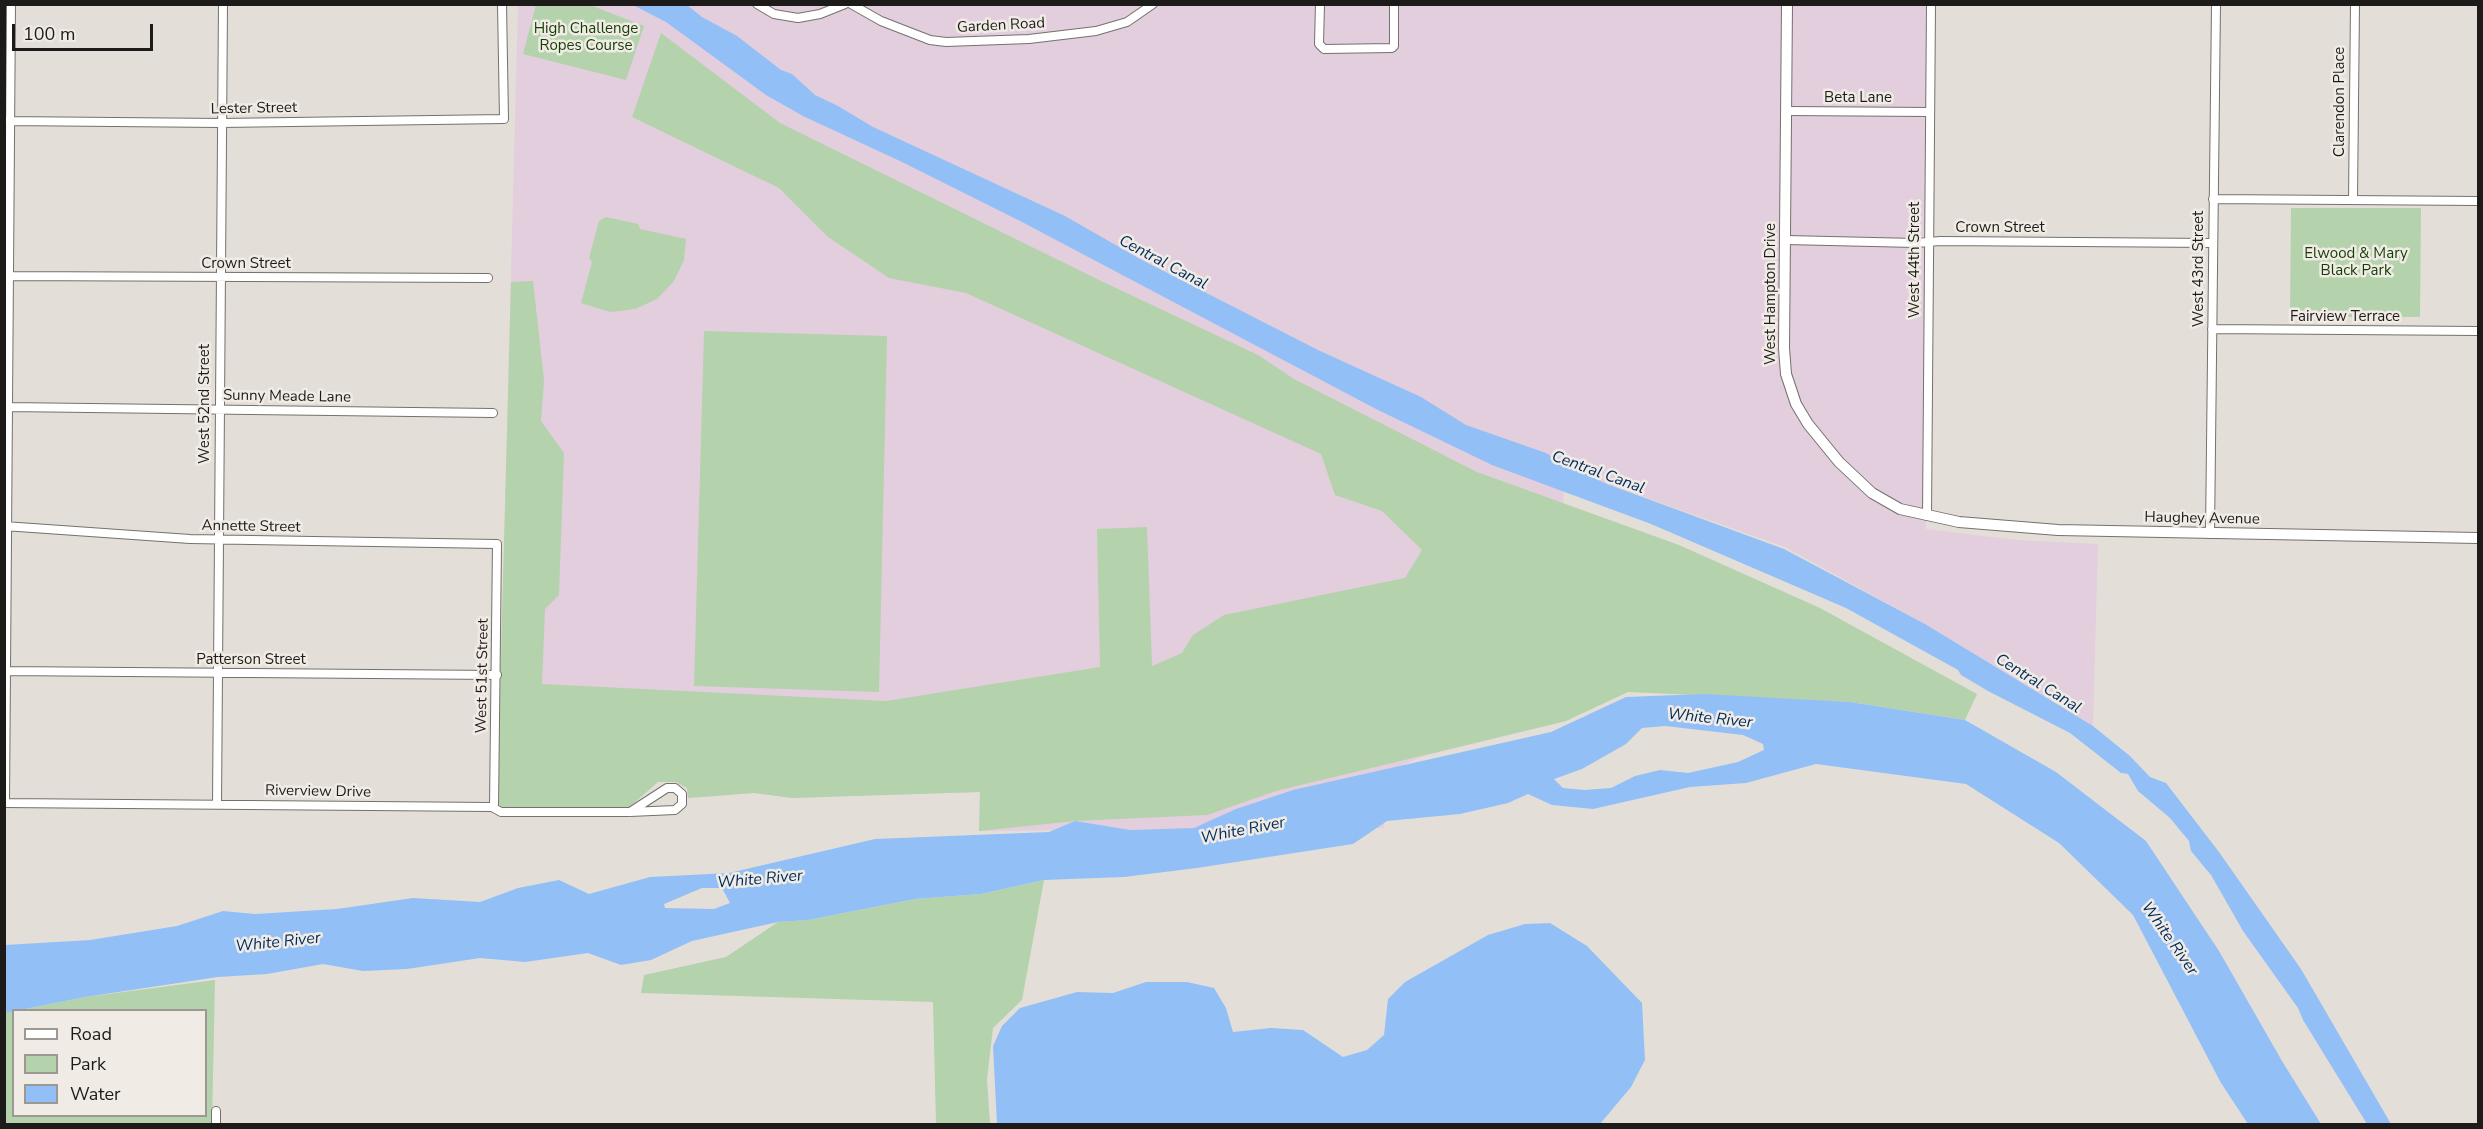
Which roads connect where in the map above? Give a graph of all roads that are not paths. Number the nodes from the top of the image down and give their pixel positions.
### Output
1 (11, 4) edge
2 (223, 4) edge
3 (502, 4) edge
4 (757, 4) edge
5 (845, 4) edge
6 (851, 4) edge
7 (1153, 4) edge
8 (1320, 4) edge
9 (1394, 4) edge
10 (1787, 4) edge
11 (1931, 4) edge
12 (2217, 4) edge
13 (2355, 4) edge
14 (1786, 111) junction
15 (1930, 112) junction
16 (7, 121) edge
17 (221, 123) junction
18 (2213, 199) junction
19 (2353, 200) junction
20 (2478, 201) edge
21 (1786, 240) junction
22 (1928, 242) junction
23 (2213, 243) junction
24 (7, 276) edge
25 (220, 278) junction
26 (488, 278) dead end
27 (2212, 329) junction
28 (2478, 331) edge
29 (8, 407) junction
30 (219, 410) junction
31 (493, 412) dead end
32 (1927, 516) junction
33 (6, 526) edge
34 (2210, 534) junction
35 (2478, 538) edge
36 (218, 540) junction
37 (498, 544) joint
38 (5, 671) edge
39 (218, 673) junction
40 (497, 675) junction
41 (5, 803) edge
42 (217, 804) junction
43 (494, 807) junction
44 (630, 812) junction
45 (216, 1111) dead end
46 (216, 1125) edge

1 - 16 street
2 - 17 street, West 52nd Street
3 - 17 street, Lester Street
4 - 5 street
6 - 7 street, Garden Road
8 - 9 street
10 - 14 street, West Hampton Drive
11 - 15 street, West 44th Street
12 - 18 street, West 43rd Street
13 - 19 street, Clarendon Place
14 - 15 street, Beta Lane
14 - 21 street, West Hampton Drive
15 - 22 street, West 44th Street
16 - 17 street, Lester Street
16 - 24 street
17 - 25 street, West 52nd Street
18 - 19 street
18 - 23 street, West 43rd Street
19 - 20 street
21 - 22 street, Crown Street
21 - 32 street, West Hampton Drive
22 - 23 street, Crown Street
22 - 32 street, West 44th Street
23 - 27 street, West 43rd Street
24 - 25 street, Crown Street
24 - 29 street
25 - 26 street, Crown Street
25 - 30 street, West 52nd Street
27 - 28 street, Fairview Terrace
27 - 34 street, West 43rd Street
29 - 30 street, Sunny Meade Lane
29 - 33 street
30 - 31 street, Sunny Meade Lane
30 - 36 street, West 52nd Street
32 - 34 street, Haughey Avenue
33 - 36 street, Annette Street
33 - 38 street
34 - 35 street, Haughey Avenue
36 - 37 street, Annette Street
36 - 39 street, West 52nd Street
37 - 40 street, West 51st Street
38 - 39 street, Patterson Street
38 - 41 street
39 - 40 street, Patterson Street
39 - 42 street, West 52nd Street
40 - 43 street, West 51st Street
41 - 42 street, Riverview Drive
42 - 43 street, Riverview Drive
43 - 44 street, Riverview Drive
44 - 44 street, Riverview Drive
45 - 46 street

